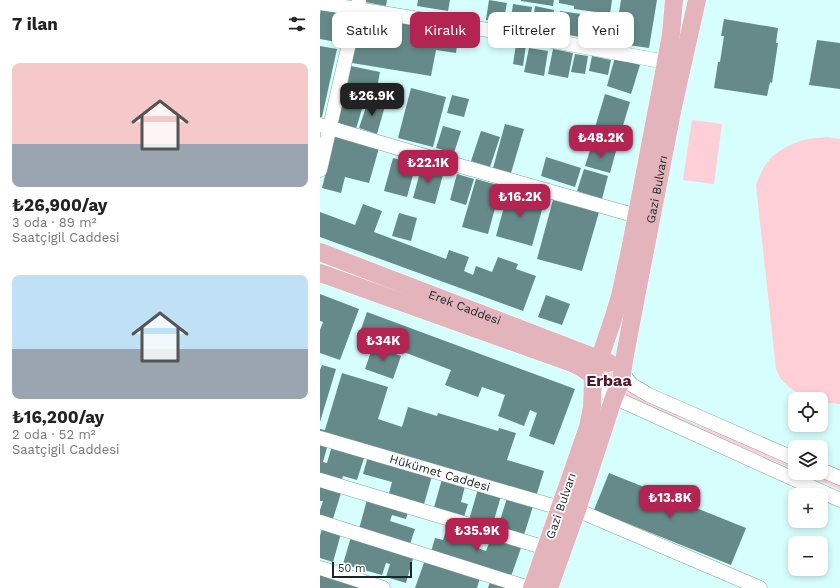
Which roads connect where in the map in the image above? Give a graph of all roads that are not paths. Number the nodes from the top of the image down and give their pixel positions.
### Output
1 (674, 0) edge
2 (697, 0) edge
3 (320, 3) edge
4 (358, 5) edge
5 (666, 62) junction
6 (325, 126) edge
7 (320, 170) edge
8 (637, 216) junction
9 (320, 252) edge
10 (320, 273) edge
11 (610, 377) junction
12 (320, 438) edge
13 (788, 456) edge
14 (828, 473) edge
15 (840, 478) edge
16 (320, 480) edge
17 (840, 500) edge
18 (569, 509) junction
19 (320, 522) edge
20 (546, 548) junction
21 (320, 568) edge
22 (383, 588) edge
23 (528, 588) edge
24 (532, 588) edge
25 (549, 588) edge
26 (760, 588) edge

1 - 5 main road, Gazi Bulvarı
2 - 11 main road, Gazi Bulvarı
3 - 4 street
4 - 5 street
4 - 6 street
5 - 8 main road, Gazi Bulvarı
6 - 7 street
6 - 8 street
8 - 11 main road, Gazi Bulvarı
9 - 11 main road, Erek Caddesi
10 - 11 main road, Erek Caddesi
11 - 13 street, Erek Caddesi
11 - 17 street, Erek Caddesi
11 - 18 main road, Gazi Bulvarı
11 - 18 main road, Gazi Bulvarı
12 - 18 street, Hükümet Caddesi
14 - 15 street
16 - 20 street
18 - 20 main road, Gazi Bulvarı
18 - 25 main road, Gazi Bulvarı
18 - 26 street, Hükümet Caddesi
19 - 23 street
20 - 24 main road, Gazi Bulvarı
21 - 22 street

